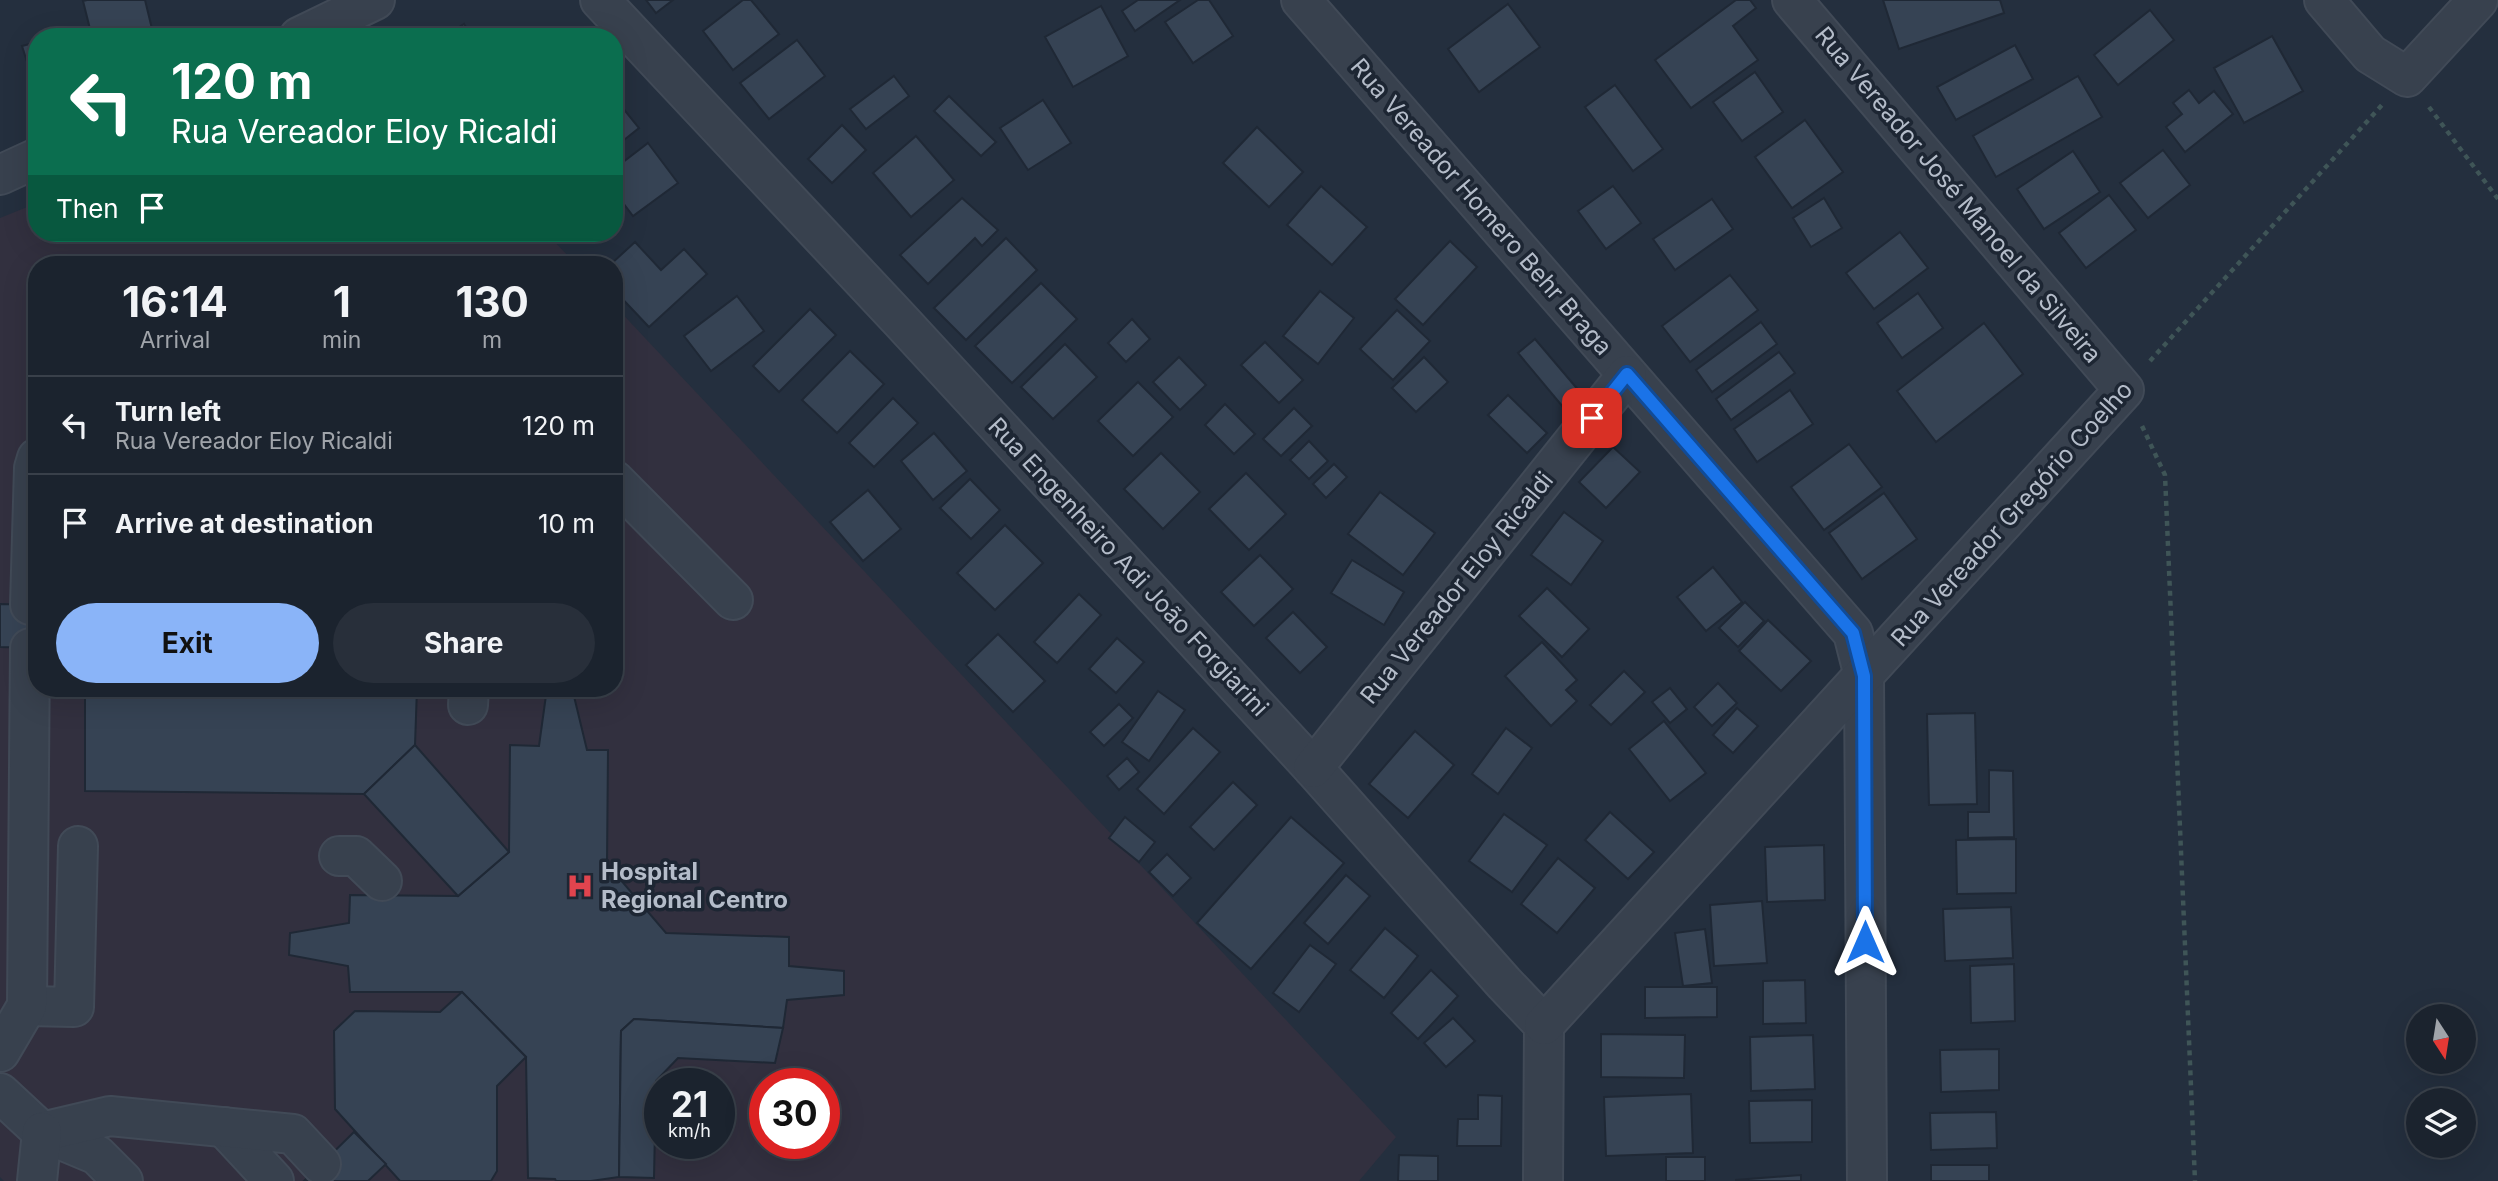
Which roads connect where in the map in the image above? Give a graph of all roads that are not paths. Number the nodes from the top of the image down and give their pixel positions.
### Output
1 (375, 0) edge
2 (600, 0) edge
3 (1301, 0) edge
4 (1792, 0) edge
5 (2324, 0) edge
6 (2478, 0) edge
7 (317, 28) edge
8 (28, 162) edge
9 (0, 175) edge
10 (1627, 374) junction
11 (2124, 390) joint
12 (623, 489) edge
13 (733, 600) dead end
14 (1864, 676) junction
15 (30, 697) edge
16 (1313, 768) junction
17 (78, 846) dead end
18 (338, 856) dead end
19 (382, 881) dead end
20 (27, 1006) junction
21 (1544, 1025) junction
22 (0, 1052) edge
23 (0, 1094) edge
24 (224, 1126) junction
25 (43, 1132) junction
26 (321, 1164) dead end
27 (37, 1181) edge
28 (122, 1181) edge
29 (274, 1181) edge
30 (1543, 1181) edge
31 (1867, 1181) edge

1 - 7 street
2 - 16 street, Rua Engenheiro Adi João Forgiarini
3 - 10 street, Rua Vereador Homero Behr Braga
4 - 11 street, Rua Vereador José Manoel da Silveira
5 - 6 street
8 - 9 street
10 - 14 street, Rua Vereador Homero Behr Braga
10 - 16 street, Rua Vereador Eloy Ricaldi
11 - 14 street, Rua Vereador Gregório Coelho
12 - 13 street
14 - 21 street, Rua Vereador Gregório Coelho
14 - 31 street, Rua Vereador Homero Behr Braga
15 - 20 street
16 - 21 street, Rua Engenheiro Adi João Forgiarini
17 - 20 street
18 - 19 street
20 - 22 street
21 - 30 street
23 - 25 street
24 - 25 street
24 - 26 street
24 - 29 street
25 - 27 street
25 - 28 street

